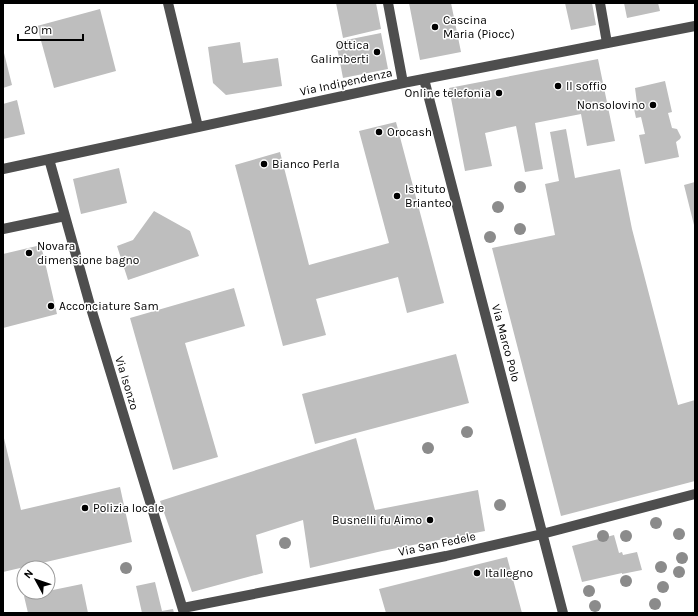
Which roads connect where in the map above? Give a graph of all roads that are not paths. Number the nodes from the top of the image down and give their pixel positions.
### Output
1 (168, 3) edge
2 (388, 3) edge
3 (600, 3) edge
4 (695, 26) edge
5 (607, 43) junction
6 (424, 79) junction
7 (403, 83) junction
8 (198, 127) junction
9 (49, 159) junction
10 (3, 169) edge
11 (65, 216) junction
12 (3, 229) edge
13 (695, 494) edge
14 (542, 534) junction
15 (183, 610) edge
16 (563, 613) edge

1 - 8 street
2 - 7 street
3 - 5 street
4 - 5 street, Via Indipendenza
5 - 6 street, Via Indipendenza
6 - 7 street, Via Indipendenza
6 - 14 street, Via Marco Polo
7 - 8 street, Via Indipendenza
8 - 9 street, Via Indipendenza
9 - 10 street, Via Indipendenza
9 - 11 street, Via Isonzo
11 - 12 street
11 - 15 street, Via Isonzo
13 - 14 street, Via San Fedele
14 - 15 street, Via San Fedele
14 - 16 street, Via Marco Polo

